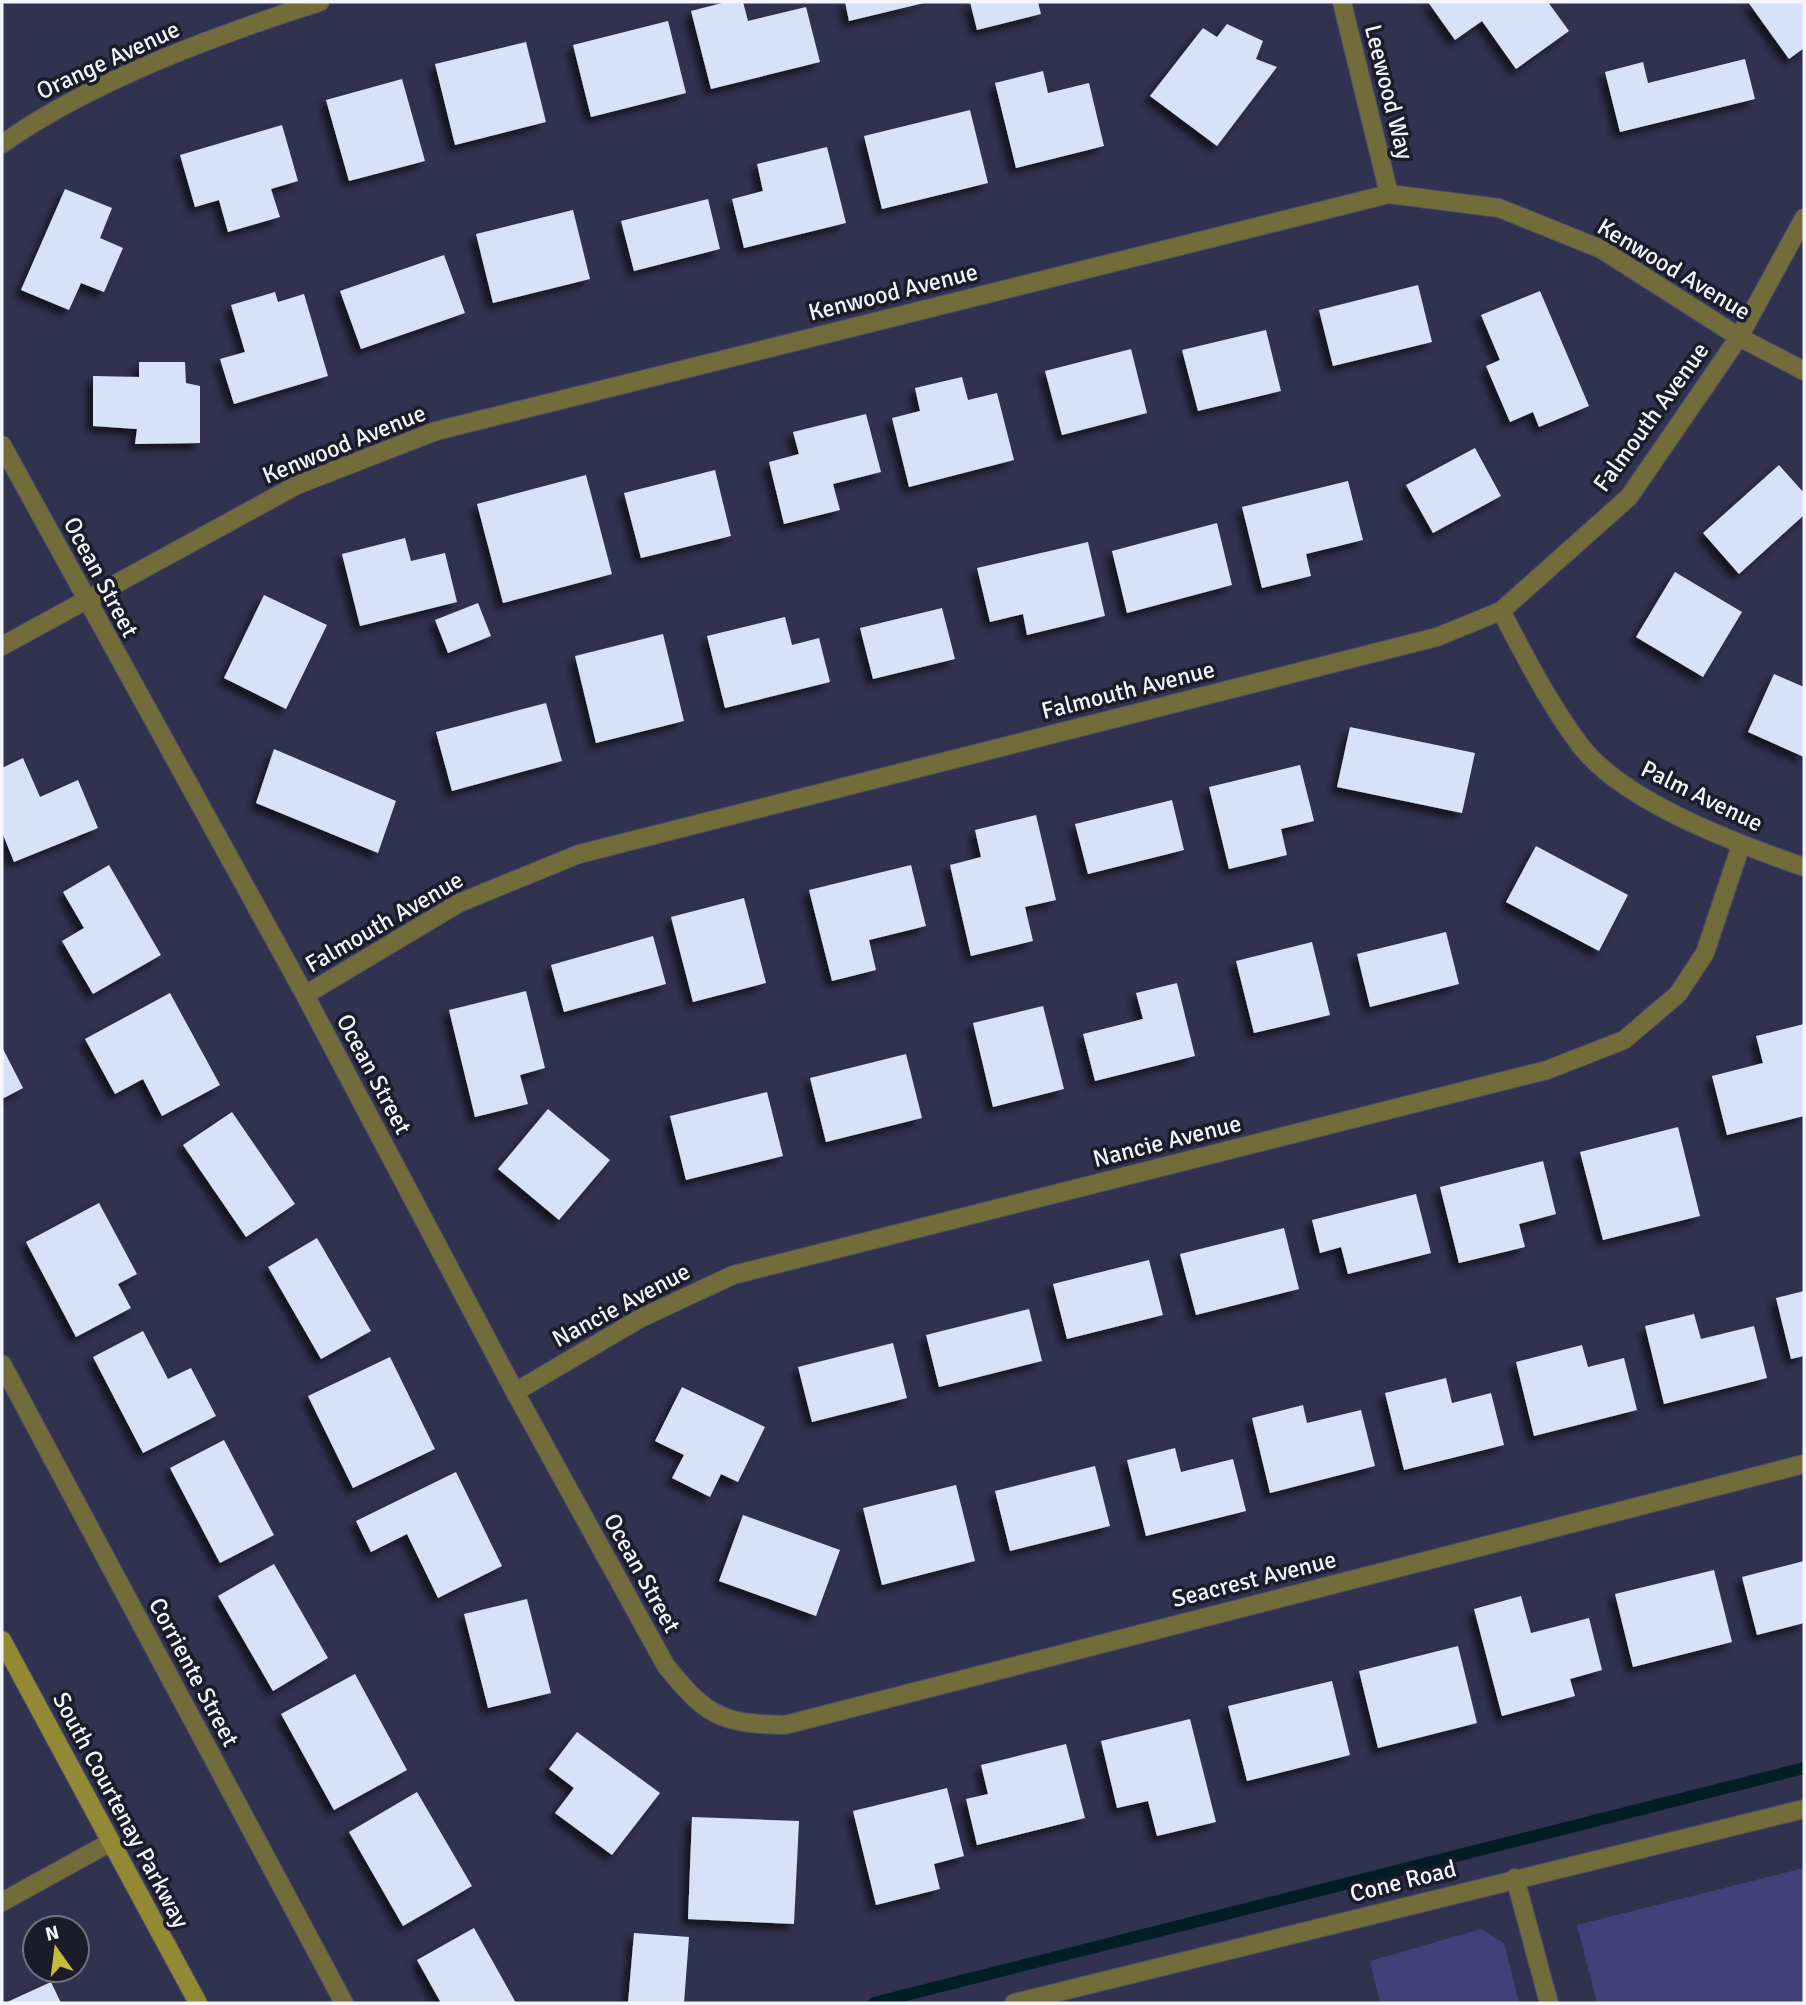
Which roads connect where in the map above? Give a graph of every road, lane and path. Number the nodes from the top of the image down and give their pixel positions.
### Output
1 (320, 2) edge
2 (1342, 2) edge
3 (2, 144) edge
4 (1390, 194) junction
5 (1804, 218) edge
6 (1739, 337) junction
7 (1804, 371) edge
8 (2, 445) edge
9 (85, 601) junction
10 (1501, 611) junction
11 (2, 646) edge
12 (1741, 845) junction
13 (1804, 867) edge
14 (304, 995) junction
15 (2, 1364) edge
16 (515, 1392) junction
17 (1804, 1464) edge
18 (2, 1640) edge
19 (715, 1716) joint
20 (1804, 1809) edge
21 (109, 1843) junction
22 (1515, 1878) junction
23 (2, 1902) edge
24 (198, 2003) edge
25 (344, 2003) edge
26 (1014, 2003) edge
27 (1549, 2003) edge

1 - 3 street, Orange Avenue
2 - 4 street, Leewood Way
4 - 6 street, Kenwood Avenue
4 - 9 street, Kenwood Avenue
5 - 6 street, Falmouth Avenue
6 - 7 street, Kenwood Avenue
6 - 10 street, Falmouth Avenue
8 - 9 street, Ocean Street
9 - 11 street, Kenwood Avenue
9 - 14 street, Ocean Street
10 - 12 street, Palm Avenue
10 - 14 street, Falmouth Avenue
12 - 13 street, Palm Avenue
12 - 16 street, Nancie Avenue
14 - 16 street, Ocean Street
15 - 25 street, Corriente Street
16 - 19 street, Ocean Street
17 - 19 street, Seacrest Avenue
18 - 21 main road, South Courtenay Parkway
20 - 22 street, Cone Road
21 - 23 street
21 - 24 main road, South Courtenay Parkway
22 - 26 street, Cone Road
22 - 27 street

